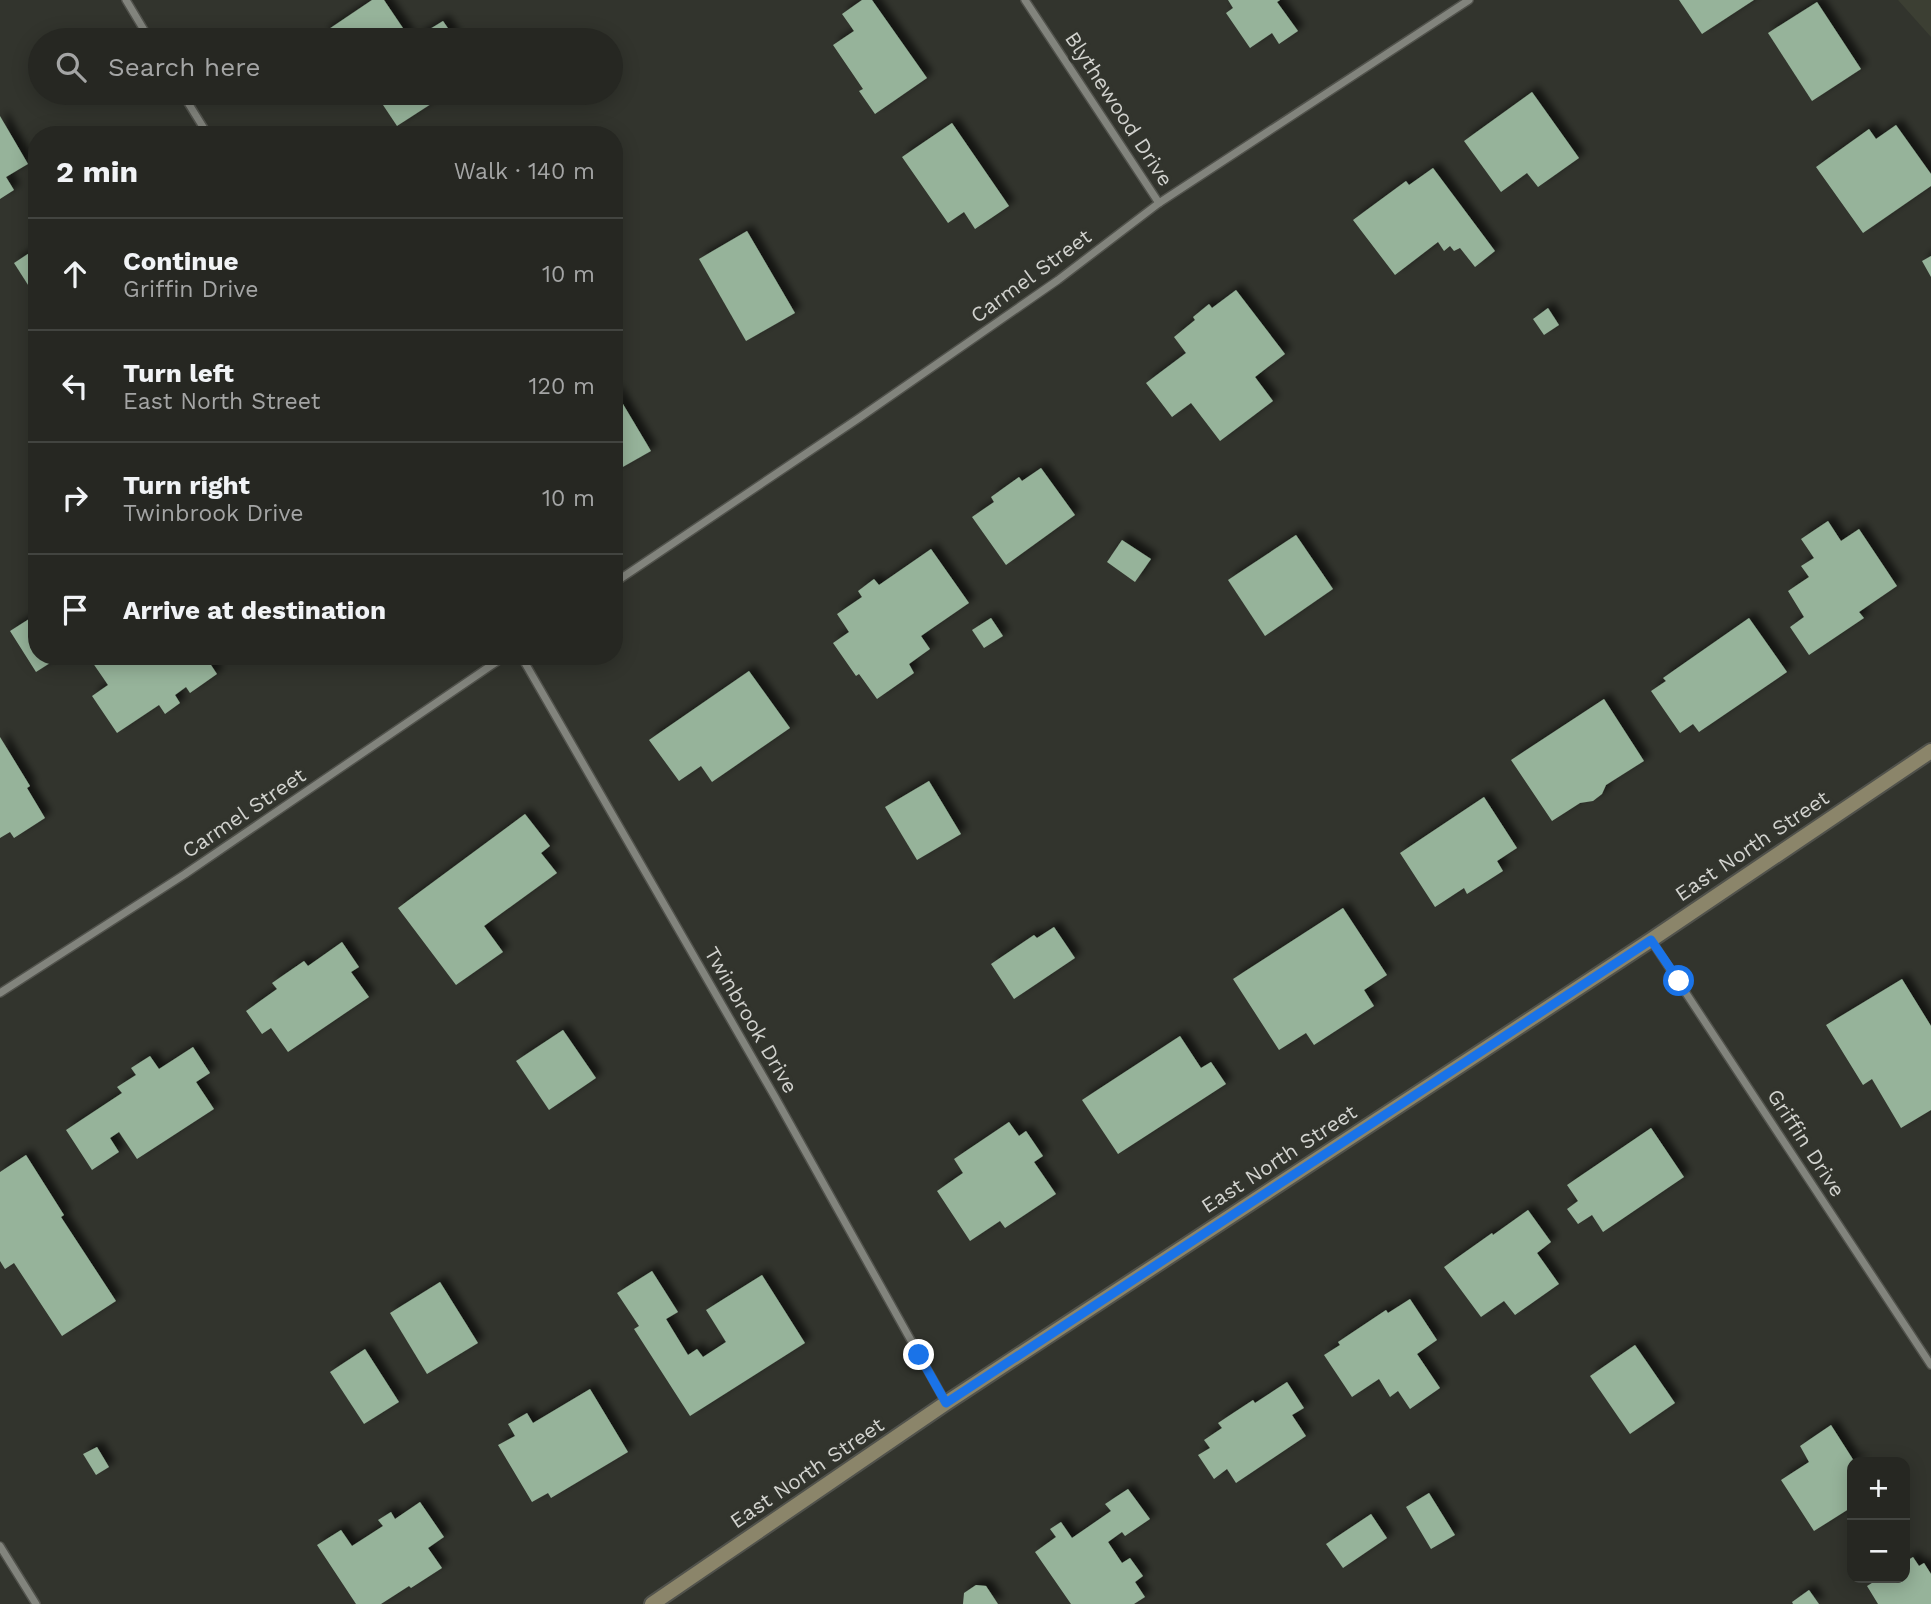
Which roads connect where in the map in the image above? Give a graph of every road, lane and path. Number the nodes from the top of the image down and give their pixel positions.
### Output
1 (126, 0) edge
2 (1025, 0) edge
3 (1469, 0) edge
4 (143, 28) edge
5 (190, 105) edge
6 (203, 126) edge
7 (1159, 203) junction
8 (623, 577) edge
9 (492, 665) edge
10 (526, 665) edge
11 (1931, 751) edge
12 (1651, 940) junction
13 (0, 993) edge
14 (1931, 1365) edge
15 (946, 1403) junction
16 (0, 1546) edge
17 (36, 1604) edge
18 (652, 1604) edge

1 - 4 street
2 - 7 street, Blythewood Drive
3 - 7 street, Carmel Street
5 - 6 street
7 - 8 street, Carmel Street
9 - 13 street, Carmel Street
10 - 15 street, Twinbrook Drive
11 - 12 main road, East North Street
12 - 14 street, Griffin Drive
12 - 15 main road, East North Street
15 - 18 main road, East North Street
16 - 17 street

